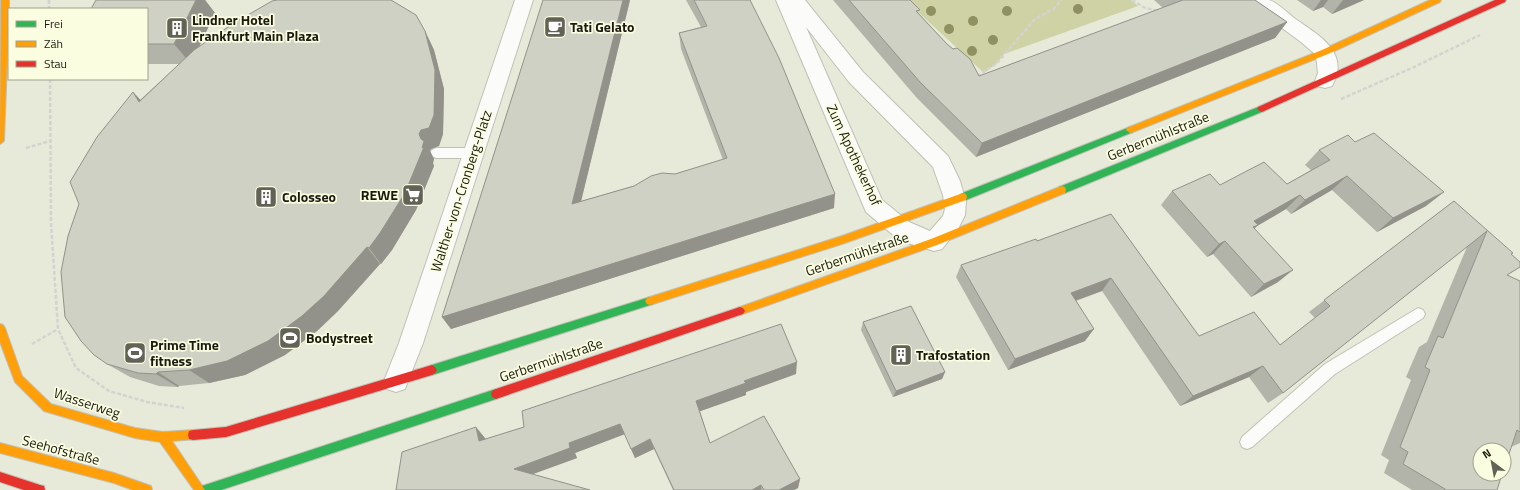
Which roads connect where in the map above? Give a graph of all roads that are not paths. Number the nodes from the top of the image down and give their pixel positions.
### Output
1 (524, 0) edge
2 (785, 0) edge
3 (794, 0) edge
4 (1257, 0) edge
5 (1437, 0) edge
6 (1502, 0) edge
7 (4, 1) edge
8 (1325, 52) junction
9 (1324, 81) junction
10 (0, 141) edge
11 (436, 153) dead end
12 (472, 153) junction
13 (955, 200) junction
14 (891, 222) junction
15 (934, 242) junction
16 (1418, 314) dead end
17 (0, 328) edge
18 (396, 381) junction
19 (164, 437) junction
20 (1247, 442) dead end
21 (0, 448) edge
22 (0, 477) edge
23 (40, 490) edge
24 (147, 490) edge
25 (200, 490) edge
26 (205, 490) edge

1 - 12 street, Walther-von-Cronberg-Platz
2 - 14 street, Zum Apothekerhof
3 - 13 street
4 - 8 street
5 - 8 main road, Gerbermühlstraße
6 - 9 main road, Gerbermühlstraße
7 - 10 main road
8 - 9 street
8 - 13 main road, Gerbermühlstraße
9 - 15 main road, Gerbermühlstraße
11 - 12 lane
12 - 18 street, Walther-von-Cronberg-Platz
13 - 14 main road, Gerbermühlstraße
13 - 15 street
14 - 15 street, Zum Apothekerhof
14 - 18 main road, Gerbermühlstraße
15 - 26 main road, Gerbermühlstraße
16 - 20 lane
17 - 19 main road, Wasserweg
18 - 19 main road, Gerbermühlstraße
19 - 25 main road
21 - 24 main road, Seehofstraße
22 - 23 main road

